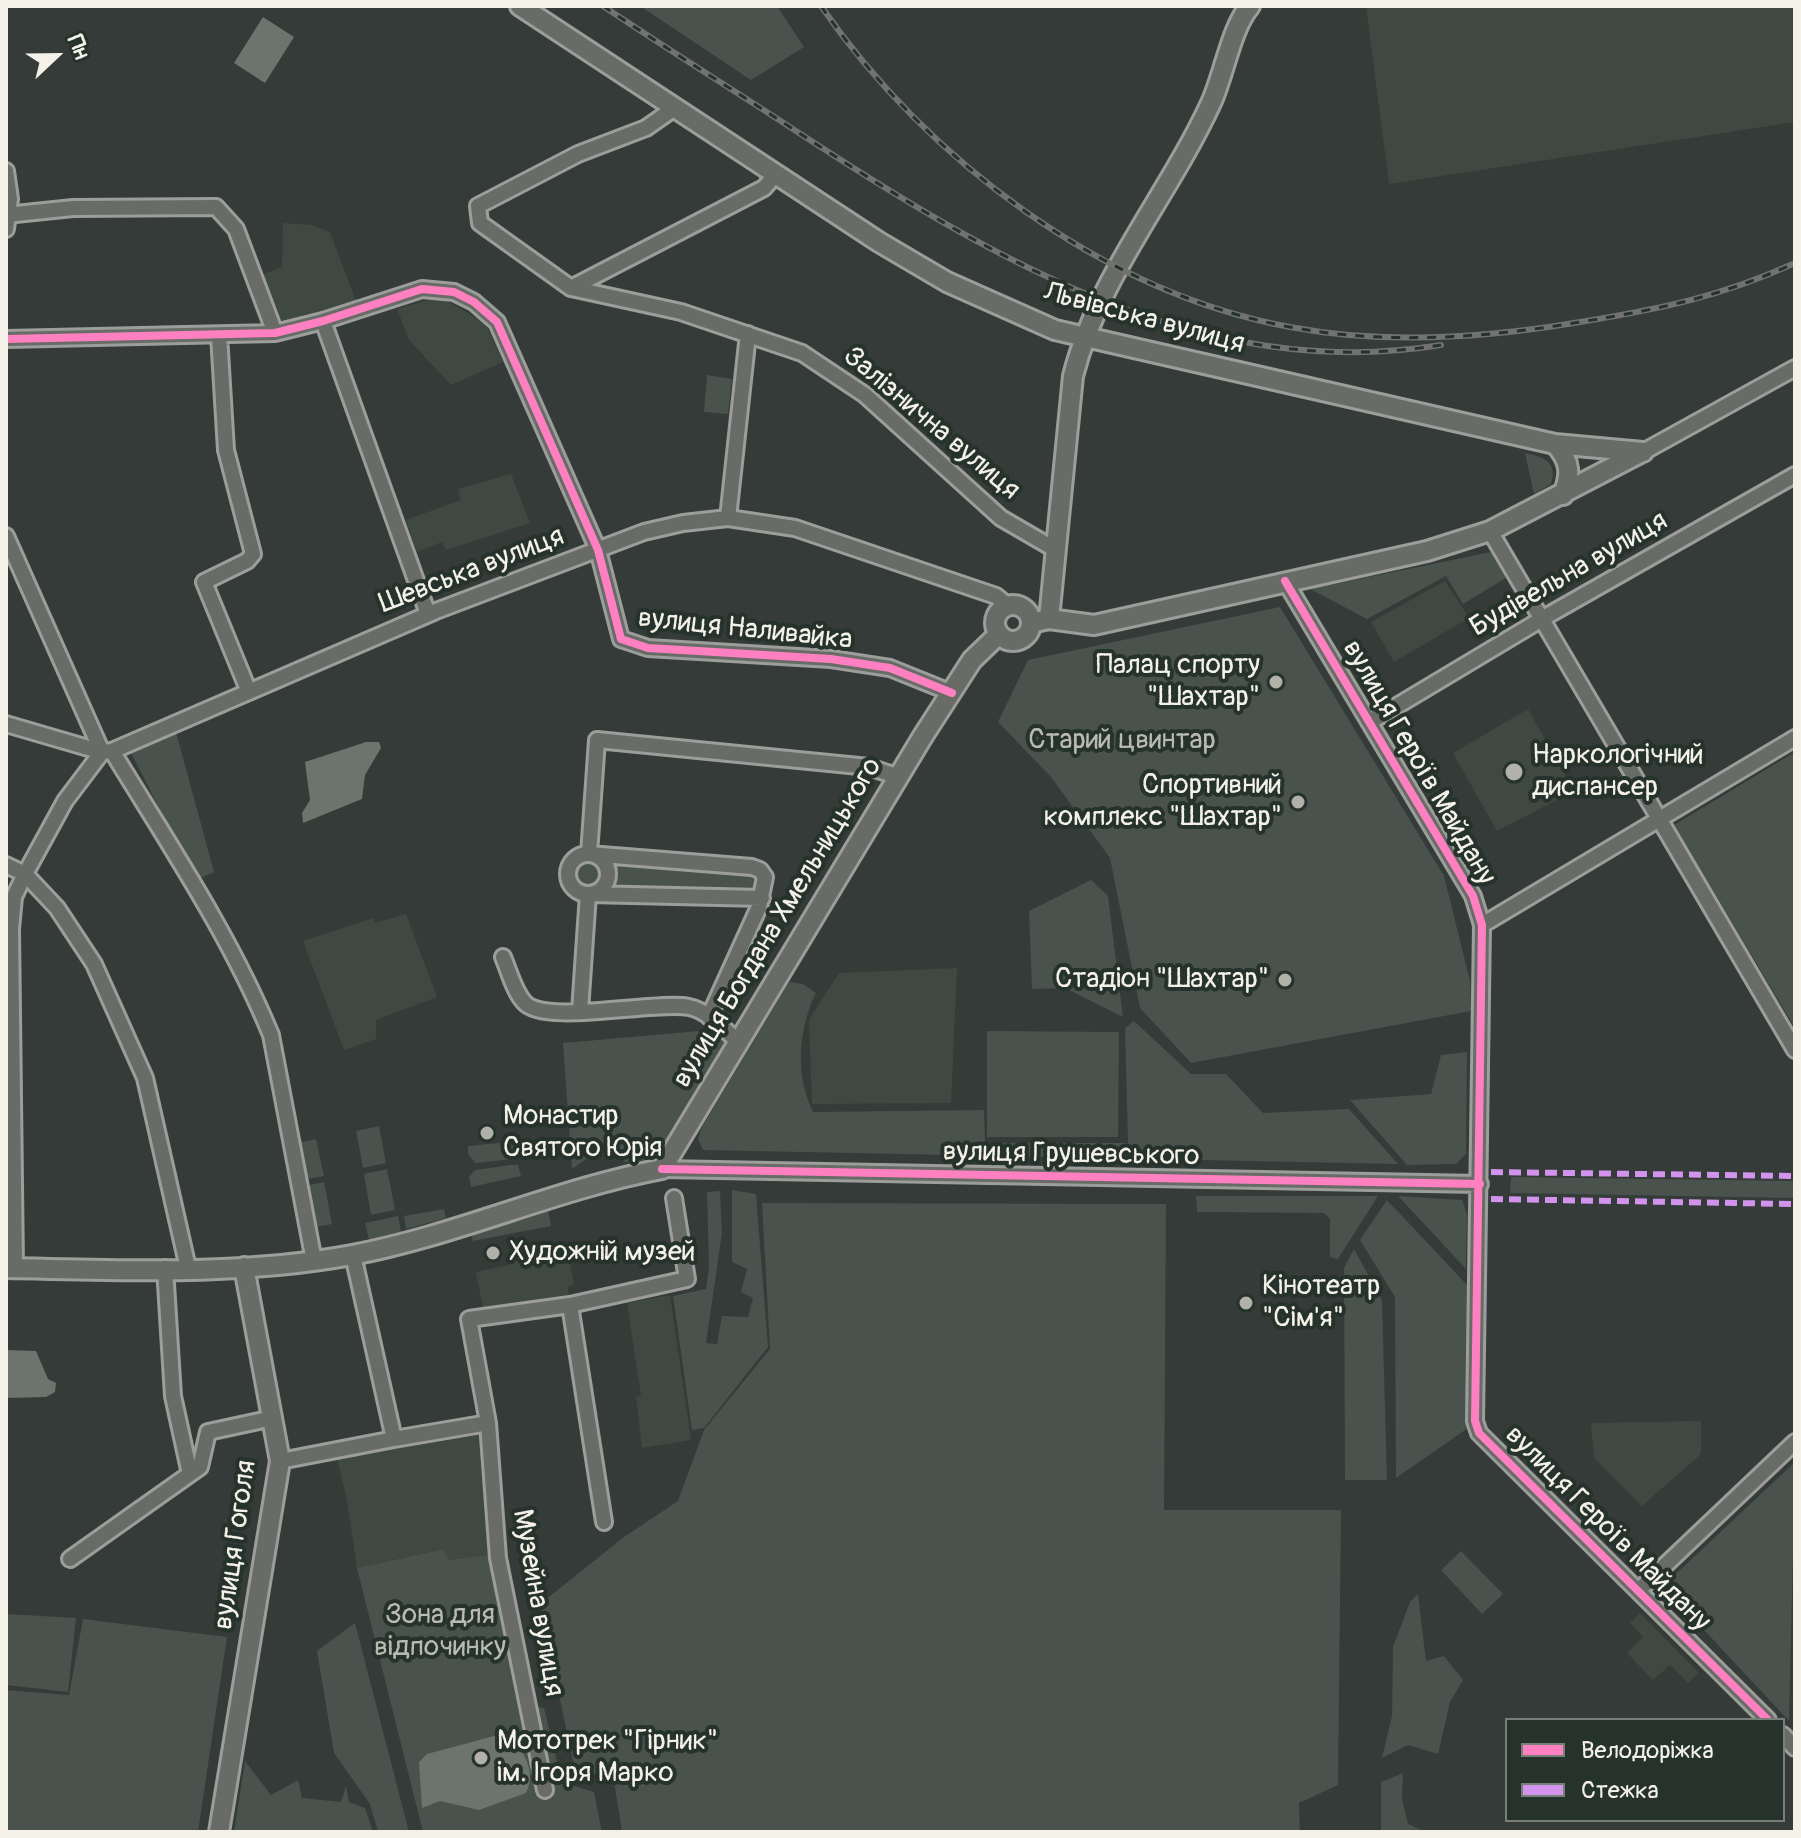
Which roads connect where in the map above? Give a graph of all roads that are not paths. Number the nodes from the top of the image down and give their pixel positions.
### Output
1 (520, 6) edge
2 (1250, 6) edge
3 (676, 107) junction
4 (6, 171) edge
5 (776, 174) junction
6 (7, 220) edge
7 (571, 288) junction
8 (323, 321) junction
9 (275, 333) junction
10 (748, 334) junction
11 (219, 335) junction
12 (1083, 338) junction
13 (6, 339) edge
14 (1795, 368) edge
15 (1555, 444) junction
16 (1643, 452) junction
17 (1795, 475) edge
18 (1563, 495) junction
19 (728, 518) junction
20 (1490, 531) junction
21 (6, 536) edge
22 (598, 550) junction
23 (1056, 550) junction
24 (1285, 581) junction
25 (1008, 606) junction
26 (428, 614) junction
27 (1542, 620) junction
28 (1040, 621) junction
29 (999, 634) junction
30 (249, 692) junction
31 (952, 693) junction
32 (1370, 722) junction
33 (6, 724) edge
34 (1795, 738) edge
35 (107, 751) junction
36 (899, 777) junction
37 (1659, 820) junction
38 (589, 854) junction
39 (6, 865) edge
40 (25, 874) junction
41 (588, 894) junction
42 (762, 898) junction
43 (1482, 925) junction
44 (503, 957) dead end
45 (10, 985) edge
46 (580, 1011) junction
47 (709, 1017) junction
48 (740, 1043) junction
49 (1795, 1050) edge
50 (9, 1105) edge
51 (662, 1169) junction
52 (1480, 1184) junction
53 (674, 1198) dead end
54 (353, 1255) junction
55 (314, 1261) junction
56 (244, 1267) junction
57 (10, 1268) edge
58 (165, 1268) junction
59 (188, 1268) junction
60 (570, 1305) junction
61 (273, 1418) junction
62 (488, 1423) junction
63 (394, 1439) junction
64 (1795, 1442) edge
65 (280, 1461) junction
66 (190, 1474) junction
67 (604, 1522) dead end
68 (70, 1559) dead end
69 (1639, 1590) junction
70 (1766, 1718) edge
71 (545, 1790) dead end
72 (219, 1832) edge

1 - 3 main road, Львівська вулиця
2 - 12 main road
3 - 5 main road, Львівська вулиця
3 - 7 street, Залізнична вулиця
4 - 6 street
5 - 7 street
5 - 12 main road, Львівська вулиця
6 - 9 street
7 - 10 street, Залізнична вулиця
8 - 9 street
8 - 22 street
8 - 26 street
9 - 11 street
10 - 19 street
10 - 23 street, Залізнична вулиця
11 - 13 street
11 - 30 street
12 - 15 main road, Львівська вулиця
12 - 23 main road
14 - 16 street
15 - 16 main road, Львівська вулиця
15 - 18 main road
16 - 18 main road
17 - 27 street, Будівельна вулиця
18 - 20 main road
19 - 22 street, Шевська вулиця
19 - 25 street, Шевська вулиця
20 - 24 main road
20 - 27 street
21 - 35 street
22 - 26 street, Шевська вулиця
22 - 31 street, вулиця Наливайка
23 - 28 main road
24 - 28 main road
24 - 32 street, вулиця Героїв Майдану
25 - 28 main road
25 - 29 main road
26 - 30 street, Шевська вулиця
27 - 32 street, Будівельна вулиця
27 - 37 street
28 - 29 main road
29 - 31 main road, вулиця Богдана Хмельницького
30 - 35 street, Шевська вулиця
31 - 36 main road, вулиця Богдана Хмельницького
32 - 43 street, вулиця Героїв Майдану
33 - 35 street
34 - 37 street
35 - 40 street
35 - 55 street
36 - 38 street
36 - 48 main road, вулиця Богдана Хмельницького
37 - 43 street
37 - 49 street
38 - 41 street
38 - 41 street
38 - 42 street
39 - 40 street
40 - 45 street
40 - 59 street
41 - 42 street
41 - 46 street
42 - 47 street
43 - 52 street, вулиця Героїв Майдану
44 - 46 street
45 - 50 street
46 - 47 street
47 - 48 street
48 - 51 main road, вулиця Богдана Хмельницького
50 - 57 street
51 - 52 street, вулиця Грушевського
51 - 54 main road
52 - 69 street, вулиця Героїв Майдану
53 - 60 street, Музейна вулиця
54 - 55 main road
54 - 63 street
55 - 56 main road
56 - 59 main road
56 - 61 main road, вулиця Гоголя
57 - 58 main road
58 - 59 main road
58 - 66 street
60 - 62 street, Музейна вулиця
60 - 67 street
61 - 65 main road, вулиця Гоголя
61 - 66 street
62 - 63 street
62 - 71 street, Музейна вулиця
63 - 65 street
64 - 69 street
65 - 72 main road, вулиця Гоголя
66 - 68 street
69 - 70 street, вулиця Героїв Майдану

